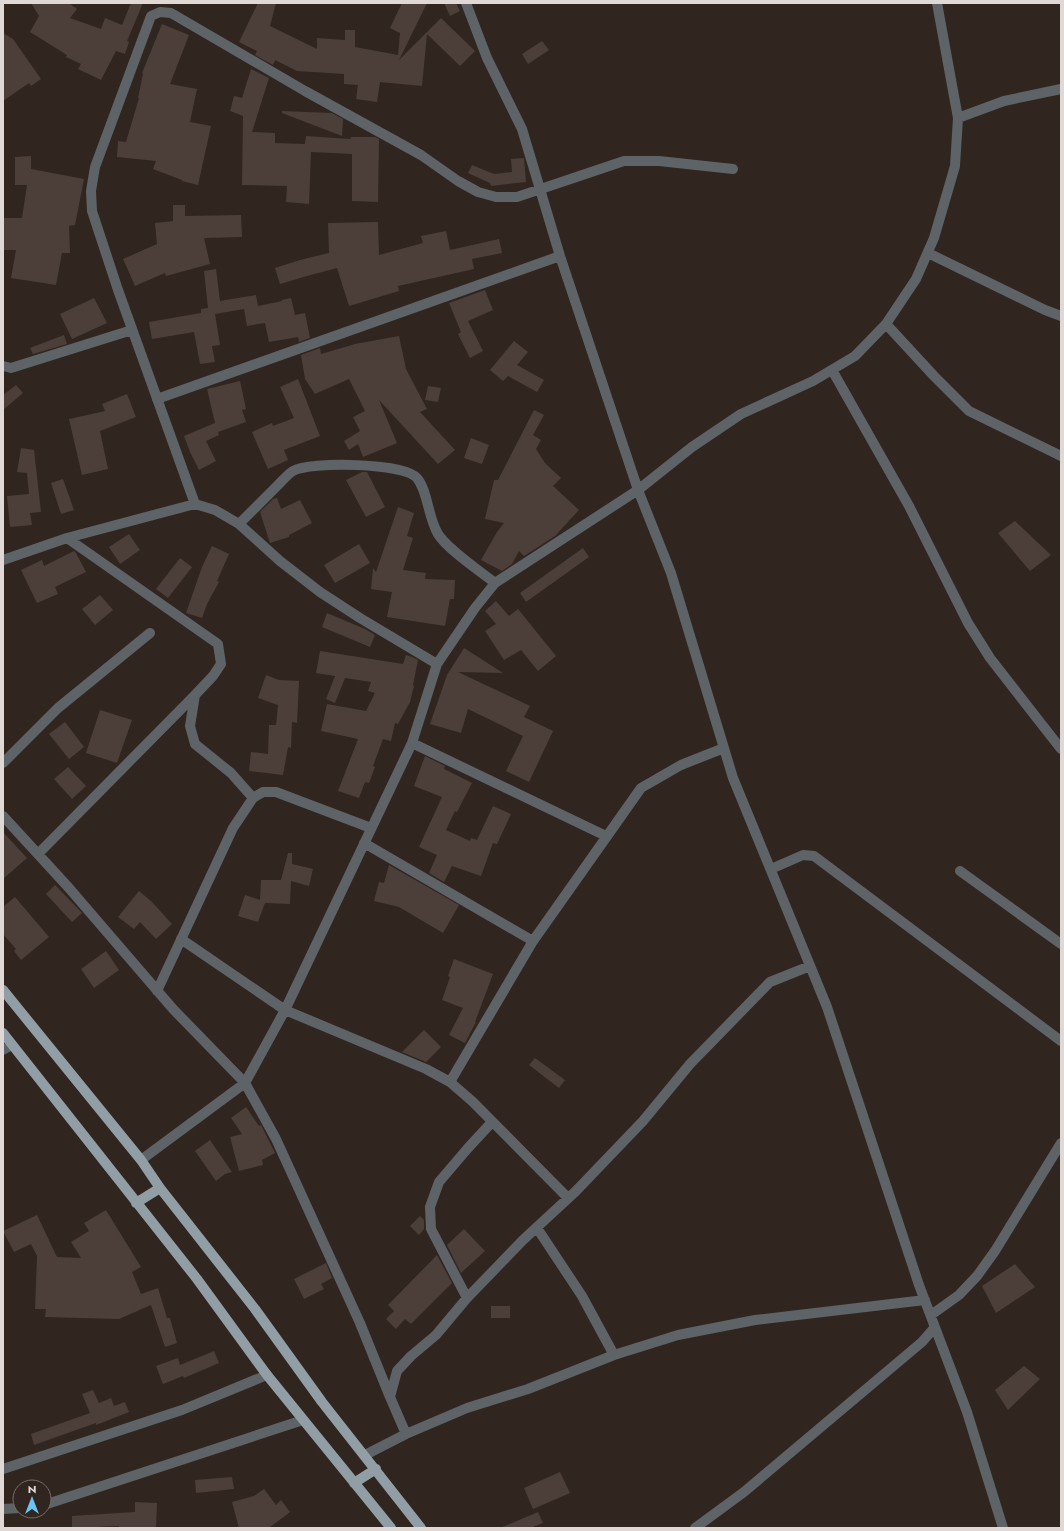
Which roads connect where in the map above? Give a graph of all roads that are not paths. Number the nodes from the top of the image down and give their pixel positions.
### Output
1 (466, 3) edge
2 (936, 3) edge
3 (159, 7) edge
4 (1061, 89) edge
5 (958, 118) junction
6 (733, 169) dead end
7 (540, 189) junction
8 (928, 252) junction
9 (560, 256) junction
10 (1061, 316) edge
11 (886, 324) junction
12 (132, 330) junction
13 (3, 367) edge
14 (832, 370) junction
15 (157, 399) junction
16 (1061, 456) edge
17 (638, 490) junction
18 (195, 504) junction
19 (239, 524) junction
20 (67, 538) junction
21 (3, 560) edge
22 (495, 583) junction
23 (150, 633) dead end
24 (437, 664) junction
25 (195, 695) junction
26 (412, 743) junction
27 (724, 748) junction
28 (1061, 749) edge
29 (3, 763) edge
30 (253, 798) junction
31 (3, 816) edge
32 (371, 828) junction
33 (606, 836) junction
34 (364, 843) junction
35 (38, 854) junction
36 (771, 869) junction
37 (960, 871) dead end
38 (181, 939) junction
39 (533, 941) junction
40 (1061, 944) edge
41 (810, 966) junction
42 (3, 990) edge
43 (157, 991) junction
44 (285, 1010) junction
45 (3, 1033) edge
46 (1061, 1042) edge
47 (8, 1047) edge
48 (450, 1082) junction
49 (245, 1083) junction
50 (492, 1122) junction
51 (1061, 1143) edge
52 (141, 1160) junction
53 (160, 1188) junction
54 (568, 1198) junction
55 (136, 1202) junction
56 (537, 1228) junction
57 (467, 1298) junction
58 (925, 1300) junction
59 (931, 1315) junction
60 (935, 1327) junction
61 (614, 1356) junction
62 (267, 1374) junction
63 (390, 1397) junction
64 (304, 1420) junction
65 (406, 1434) junction
66 (365, 1455) junction
67 (3, 1469) edge
68 (376, 1469) junction
69 (354, 1483) junction
70 (52, 1502) edge
71 (390, 1528) edge
72 (421, 1528) edge
73 (695, 1528) edge
74 (1003, 1528) edge

1 - 7 street
2 - 5 street
3 - 7 street
3 - 12 street
4 - 5 street
5 - 8 street
6 - 7 street
7 - 9 street
8 - 10 street
8 - 11 street
9 - 15 street
9 - 17 street
11 - 14 street
11 - 16 street
12 - 13 street
12 - 15 street
14 - 17 street
14 - 28 street
15 - 18 street
17 - 22 street
17 - 27 street
18 - 19 street
18 - 20 street
19 - 22 street
19 - 24 street
20 - 21 street
20 - 25 street
22 - 24 street
23 - 29 street
24 - 26 street
25 - 30 street
25 - 35 street
26 - 32 street
26 - 33 street
27 - 33 street
27 - 36 street
30 - 32 street
30 - 38 street
31 - 35 street
32 - 34 street
33 - 39 street
34 - 39 street
34 - 44 street
35 - 43 street
36 - 41 street
36 - 46 street
37 - 40 street
38 - 43 street
38 - 44 street
39 - 48 street
41 - 54 street
41 - 58 street
42 - 52 main road
43 - 49 street
44 - 48 street
44 - 49 street
45 - 47 main road
47 - 55 main road
48 - 50 street
49 - 52 street
49 - 63 street
50 - 54 street
50 - 57 street
51 - 59 street
52 - 53 main road
53 - 55 main road
53 - 66 main road
54 - 56 street
55 - 62 main road
56 - 57 street
56 - 61 street
57 - 63 street
58 - 59 street
58 - 61 street
59 - 60 street
60 - 73 street
60 - 74 street
61 - 65 street
62 - 64 main road
62 - 67 street
63 - 65 street
64 - 69 main road
64 - 70 street
65 - 66 street
66 - 68 main road
68 - 69 main road
68 - 72 main road
69 - 71 main road

